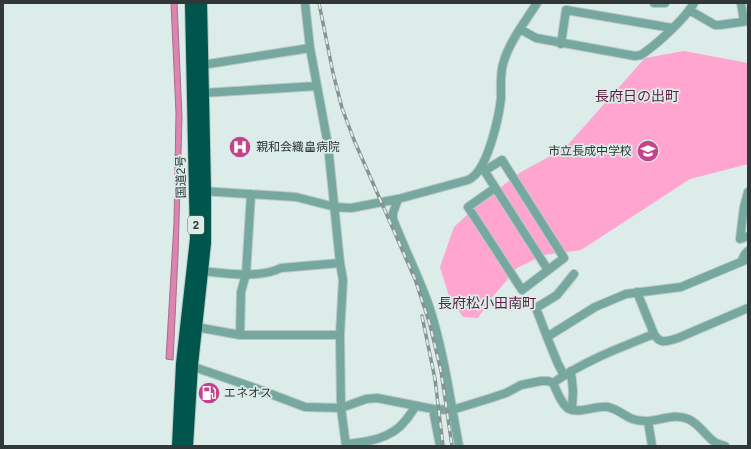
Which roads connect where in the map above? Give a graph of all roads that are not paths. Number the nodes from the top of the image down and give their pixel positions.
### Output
1 (191, 3) edge
2 (201, 3) edge
3 (305, 3) edge
4 (537, 3) edge
5 (654, 3) edge
6 (665, 3) edge
7 (741, 3) edge
8 (692, 7) edge
9 (746, 21) edge
10 (672, 28) junction
11 (520, 30) junction
12 (560, 44) junction
13 (310, 48) junction
14 (202, 65) junction
15 (317, 86) junction
16 (203, 93) junction
17 (483, 169) junction
18 (495, 188) junction
19 (200, 191) junction
20 (748, 192) edge
21 (252, 194) junction
22 (398, 199) junction
23 (746, 206) edge
24 (335, 207) junction
25 (748, 236) edge
26 (748, 251) edge
27 (745, 261) edge
28 (340, 263) junction
29 (548, 270) junction
30 (201, 271) junction
31 (246, 274) junction
32 (574, 274) dead end
33 (637, 292) junction
34 (748, 308) edge
35 (196, 327) junction
36 (654, 334) junction
37 (240, 335) junction
38 (340, 336) junction
39 (547, 337) junction
40 (187, 364) junction
41 (571, 370) junction
42 (564, 375) junction
43 (553, 383) junction
44 (416, 406) junction
45 (341, 408) junction
46 (432, 409) junction
47 (452, 410) junction
48 (572, 410) junction
49 (648, 421) junction
50 (346, 445) edge
51 (178, 446) edge
52 (188, 446) edge
53 (440, 446) edge
54 (459, 446) edge
55 (652, 446) edge
56 (725, 446) edge

1 - 19 highway, 国道2号 / 2
2 - 14 highway, 国道2号 / 2
3 - 13 street
4 - 11 street
5 - 6 street
7 - 9 street
8 - 9 street
8 - 10 street
10 - 12 street
10 - 12 street
11 - 12 street
11 - 17 street
13 - 14 street
13 - 15 street
14 - 16 highway, 国道2号 / 2
15 - 16 street
15 - 24 street
16 - 19 highway, 国道2号 / 2
17 - 18 street
17 - 22 street
17 - 29 street
18 - 29 street
18 - 29 street
19 - 21 street
19 - 30 highway, 国道2号 / 2
19 - 40 highway, 国道2号 / 2
20 - 23 street
21 - 24 street
21 - 31 street
22 - 24 street
22 - 47 street
23 - 25 street
24 - 28 street
26 - 27 street
27 - 33 street
28 - 31 street
28 - 38 street
30 - 31 street
30 - 35 highway, 国道2号 / 2
31 - 37 street
32 - 39 street
33 - 36 street
33 - 39 street
34 - 36 street
35 - 37 street
35 - 40 highway, 国道2号 / 2
36 - 41 street
37 - 38 street
38 - 45 street
39 - 42 street
40 - 45 street
40 - 51 highway, 国道2号 / 2
40 - 52 highway, 国道2号 / 2
41 - 42 street
41 - 48 street
42 - 43 street
43 - 47 street
43 - 48 street
44 - 45 street
44 - 46 street
44 - 50 street
45 - 50 street
46 - 47 street
46 - 53 street
47 - 54 street
48 - 49 street
49 - 55 street
49 - 56 street

